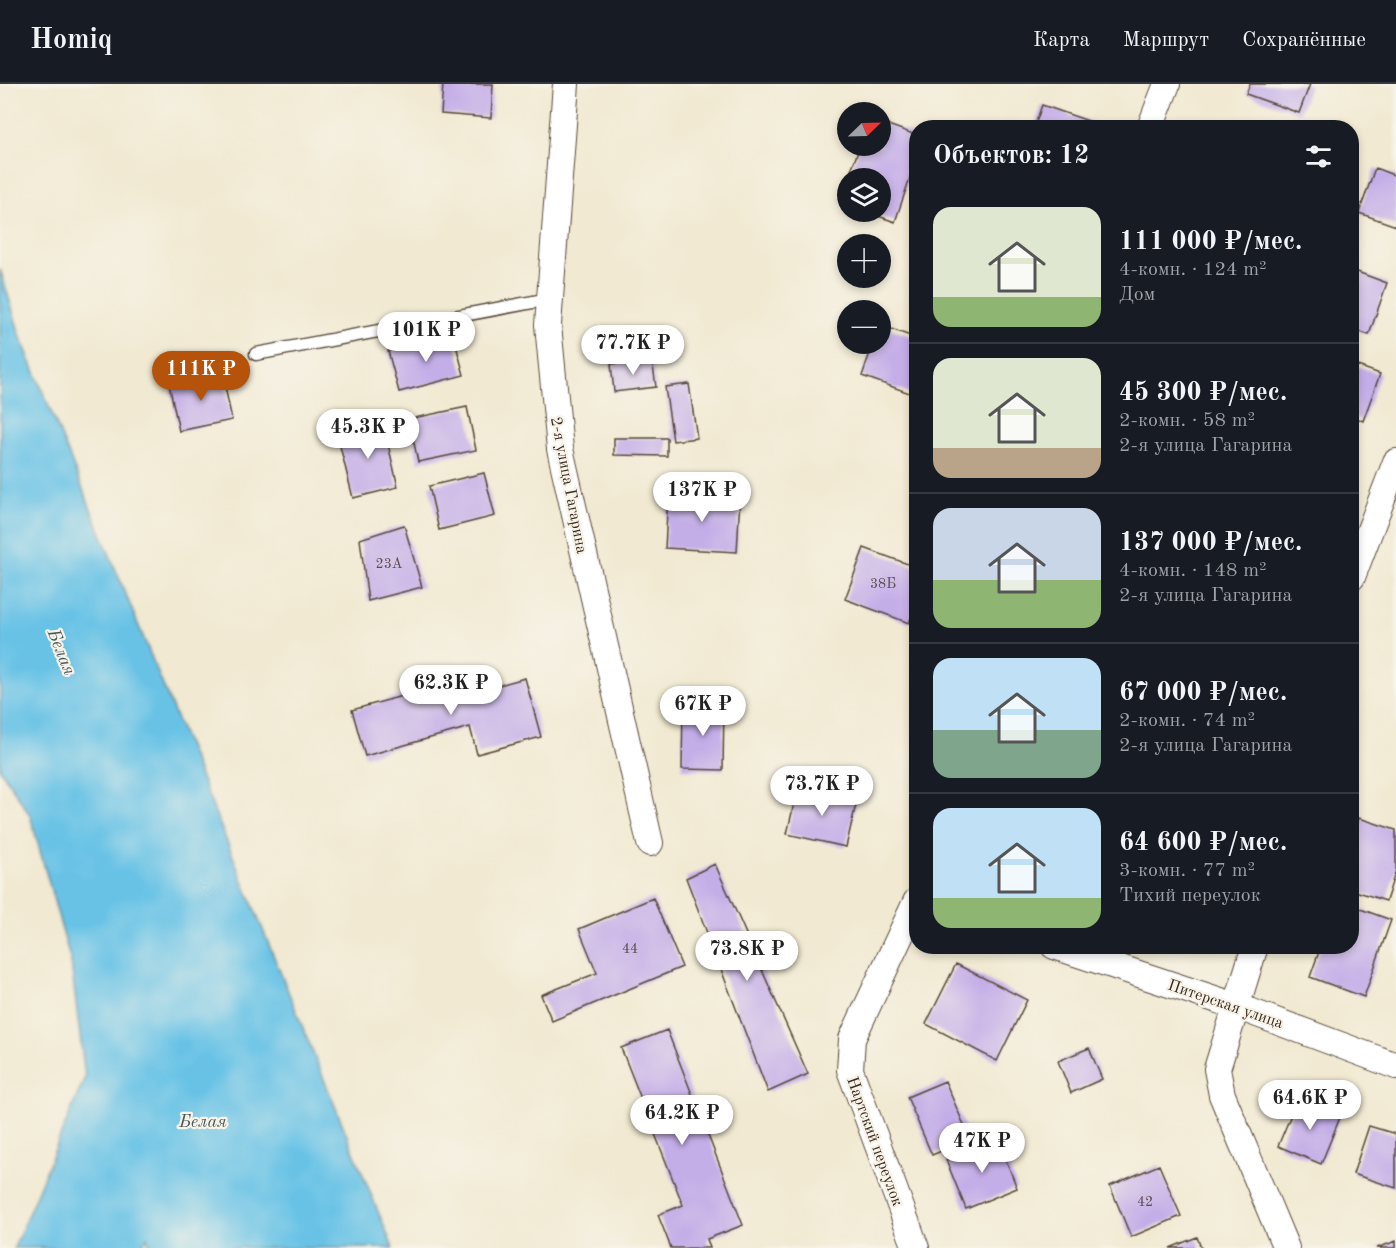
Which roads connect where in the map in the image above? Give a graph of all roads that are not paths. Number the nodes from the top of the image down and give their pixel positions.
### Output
1 (566, 84) edge
2 (1167, 84) edge
3 (1153, 120) edge
4 (549, 298) junction
5 (256, 354) dead end
6 (1396, 462) edge
7 (1359, 559) edge
8 (650, 843) dead end
9 (909, 917) edge
10 (1078, 954) edge
11 (1253, 954) edge
12 (1236, 1006) junction
13 (1396, 1066) edge
14 (916, 1248) edge
15 (1286, 1248) edge

1 - 4 street, 2-я улица Гагарина
2 - 3 street
4 - 5 lane
4 - 8 street, 2-я улица Гагарина
6 - 7 street
9 - 14 street, Нартский переулок
10 - 12 street, Питерская улица
11 - 12 street
12 - 13 street, Питерская улица
12 - 15 street

